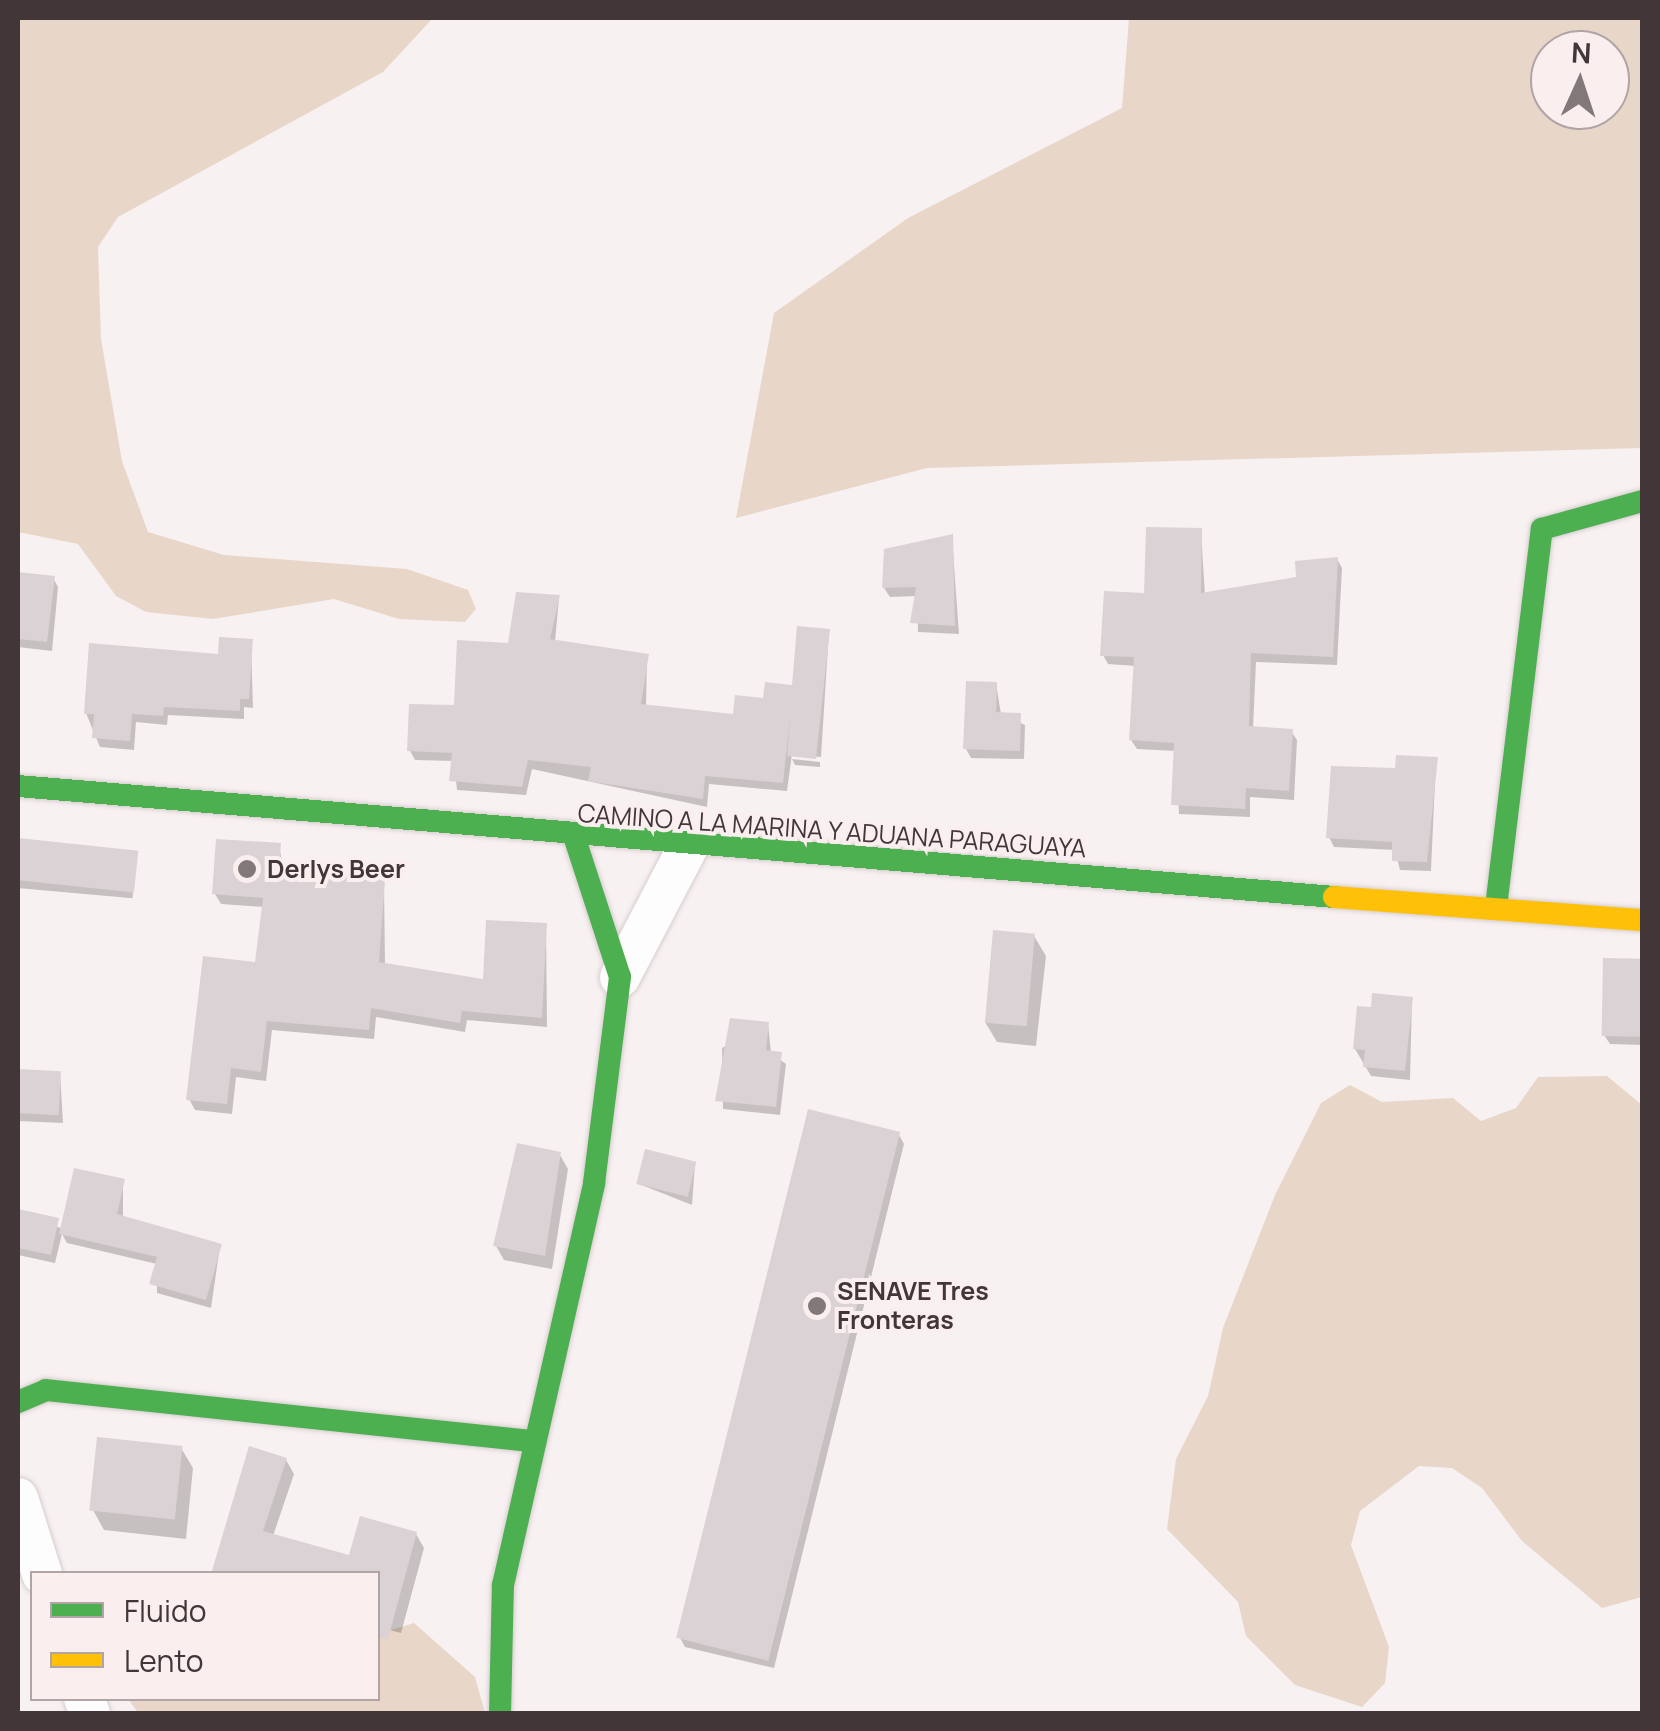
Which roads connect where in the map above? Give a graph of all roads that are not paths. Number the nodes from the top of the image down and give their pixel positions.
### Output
1 (1642, 502) edge
2 (18, 786) edge
3 (575, 839) junction
4 (688, 849) junction
5 (1496, 907) junction
6 (1642, 920) edge
7 (620, 977) junction
8 (18, 1402) edge
9 (529, 1441) junction
10 (18, 1498) edge
11 (41, 1571) edge
12 (500, 1714) edge

1 - 5 street
2 - 3 street, CAMINO A LA MARINA Y ADUANA PARAGUAYA
3 - 4 street, CAMINO A LA MARINA Y ADUANA PARAGUAYA
3 - 7 street
4 - 5 street, CAMINO A LA MARINA Y ADUANA PARAGUAYA
4 - 7 street
5 - 6 street, CAMINO A LA MARINA Y ADUANA PARAGUAYA
7 - 9 street
8 - 9 street
9 - 12 street
10 - 11 street

